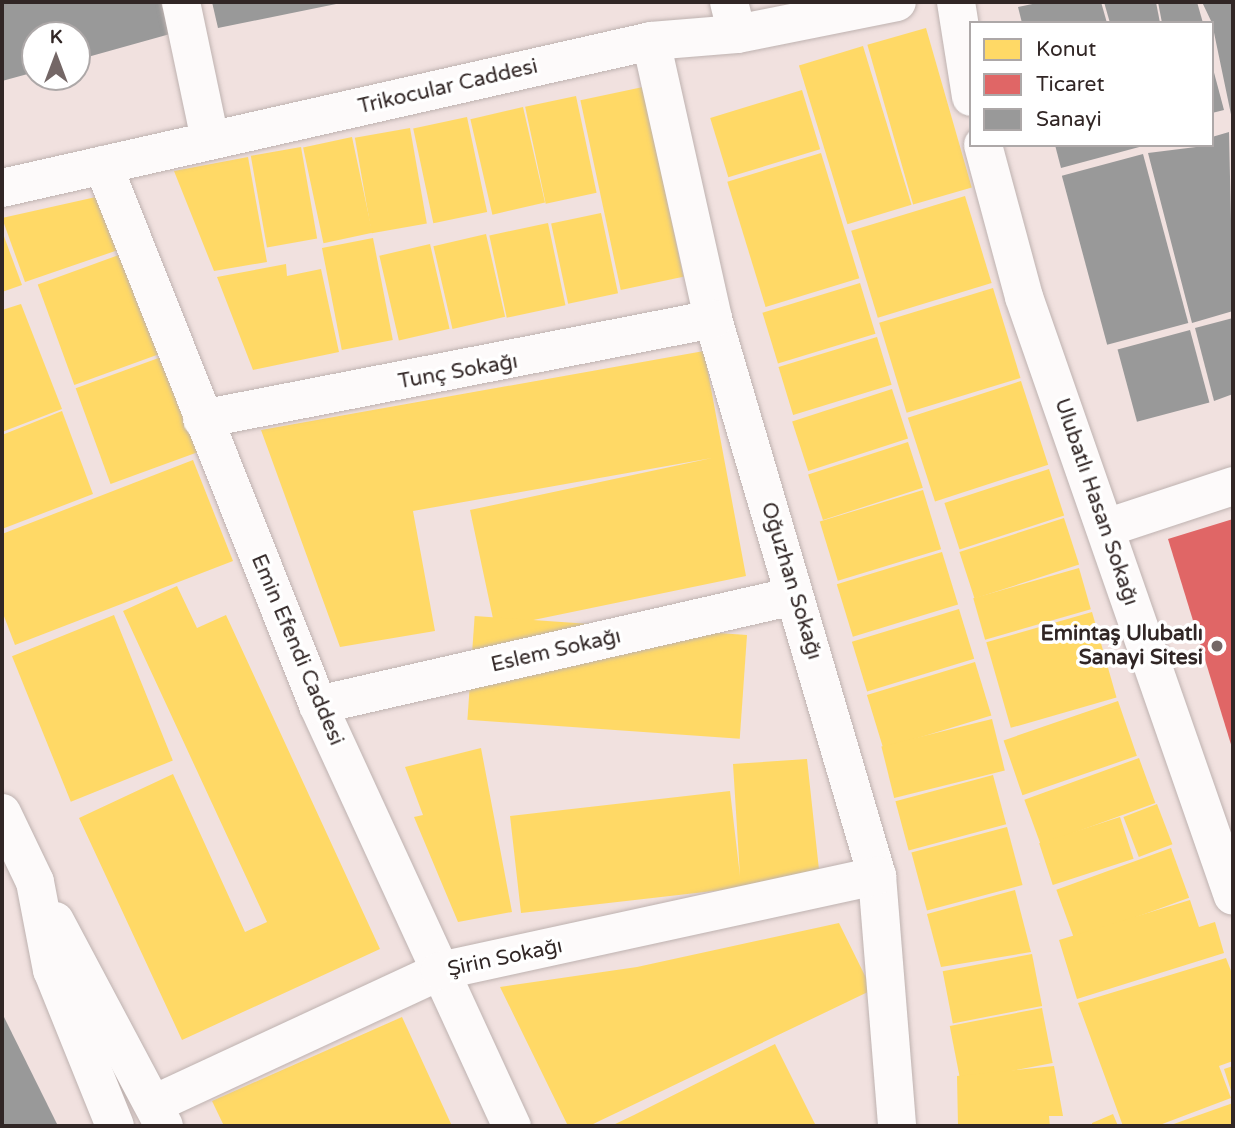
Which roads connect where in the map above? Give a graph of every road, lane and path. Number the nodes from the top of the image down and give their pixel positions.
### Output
1 (181, 2) edge
2 (897, 2) edge
3 (957, 2) edge
4 (733, 18) edge
5 (651, 41) junction
6 (969, 83) edge
7 (210, 140) junction
8 (984, 147) edge
9 (103, 165) junction
10 (2, 188) edge
11 (713, 318) junction
12 (202, 419) junction
13 (1233, 486) edge
14 (1106, 528) junction
15 (794, 596) junction
16 (318, 705) junction
17 (2, 813) edge
18 (877, 876) junction
19 (34, 882) junction
20 (1233, 896) edge
21 (440, 971) junction
22 (159, 1115) edge
23 (115, 1126) edge
24 (512, 1126) edge
25 (897, 1126) edge

1 - 7 street
2 - 4 street, Trikocular Caddesi
3 - 6 street
4 - 5 street, Trikocular Caddesi
5 - 7 street, Trikocular Caddesi
5 - 11 street, Oğuzhan Sokağı
7 - 9 street, Trikocular Caddesi
8 - 14 street, Ulubatlı Hasan Sokağı
9 - 10 street, Trikocular Caddesi
9 - 12 street, Emin Efendi Caddesi
11 - 12 street, Tunç Sokağı
11 - 15 street, Oğuzhan Sokağı
12 - 16 street, Emin Efendi Caddesi
13 - 14 street
14 - 20 street, Ulubatlı Hasan Sokağı
15 - 16 street, Eslem Sokağı
15 - 18 street, Oğuzhan Sokağı
16 - 21 street, Emin Efendi Caddesi
17 - 19 street
18 - 21 street, Şirin Sokağı
18 - 25 street, Oğuzhan Sokağı
19 - 22 street
19 - 23 street
21 - 22 street, Şirin Sokağı
21 - 24 street, Emin Efendi Caddesi

